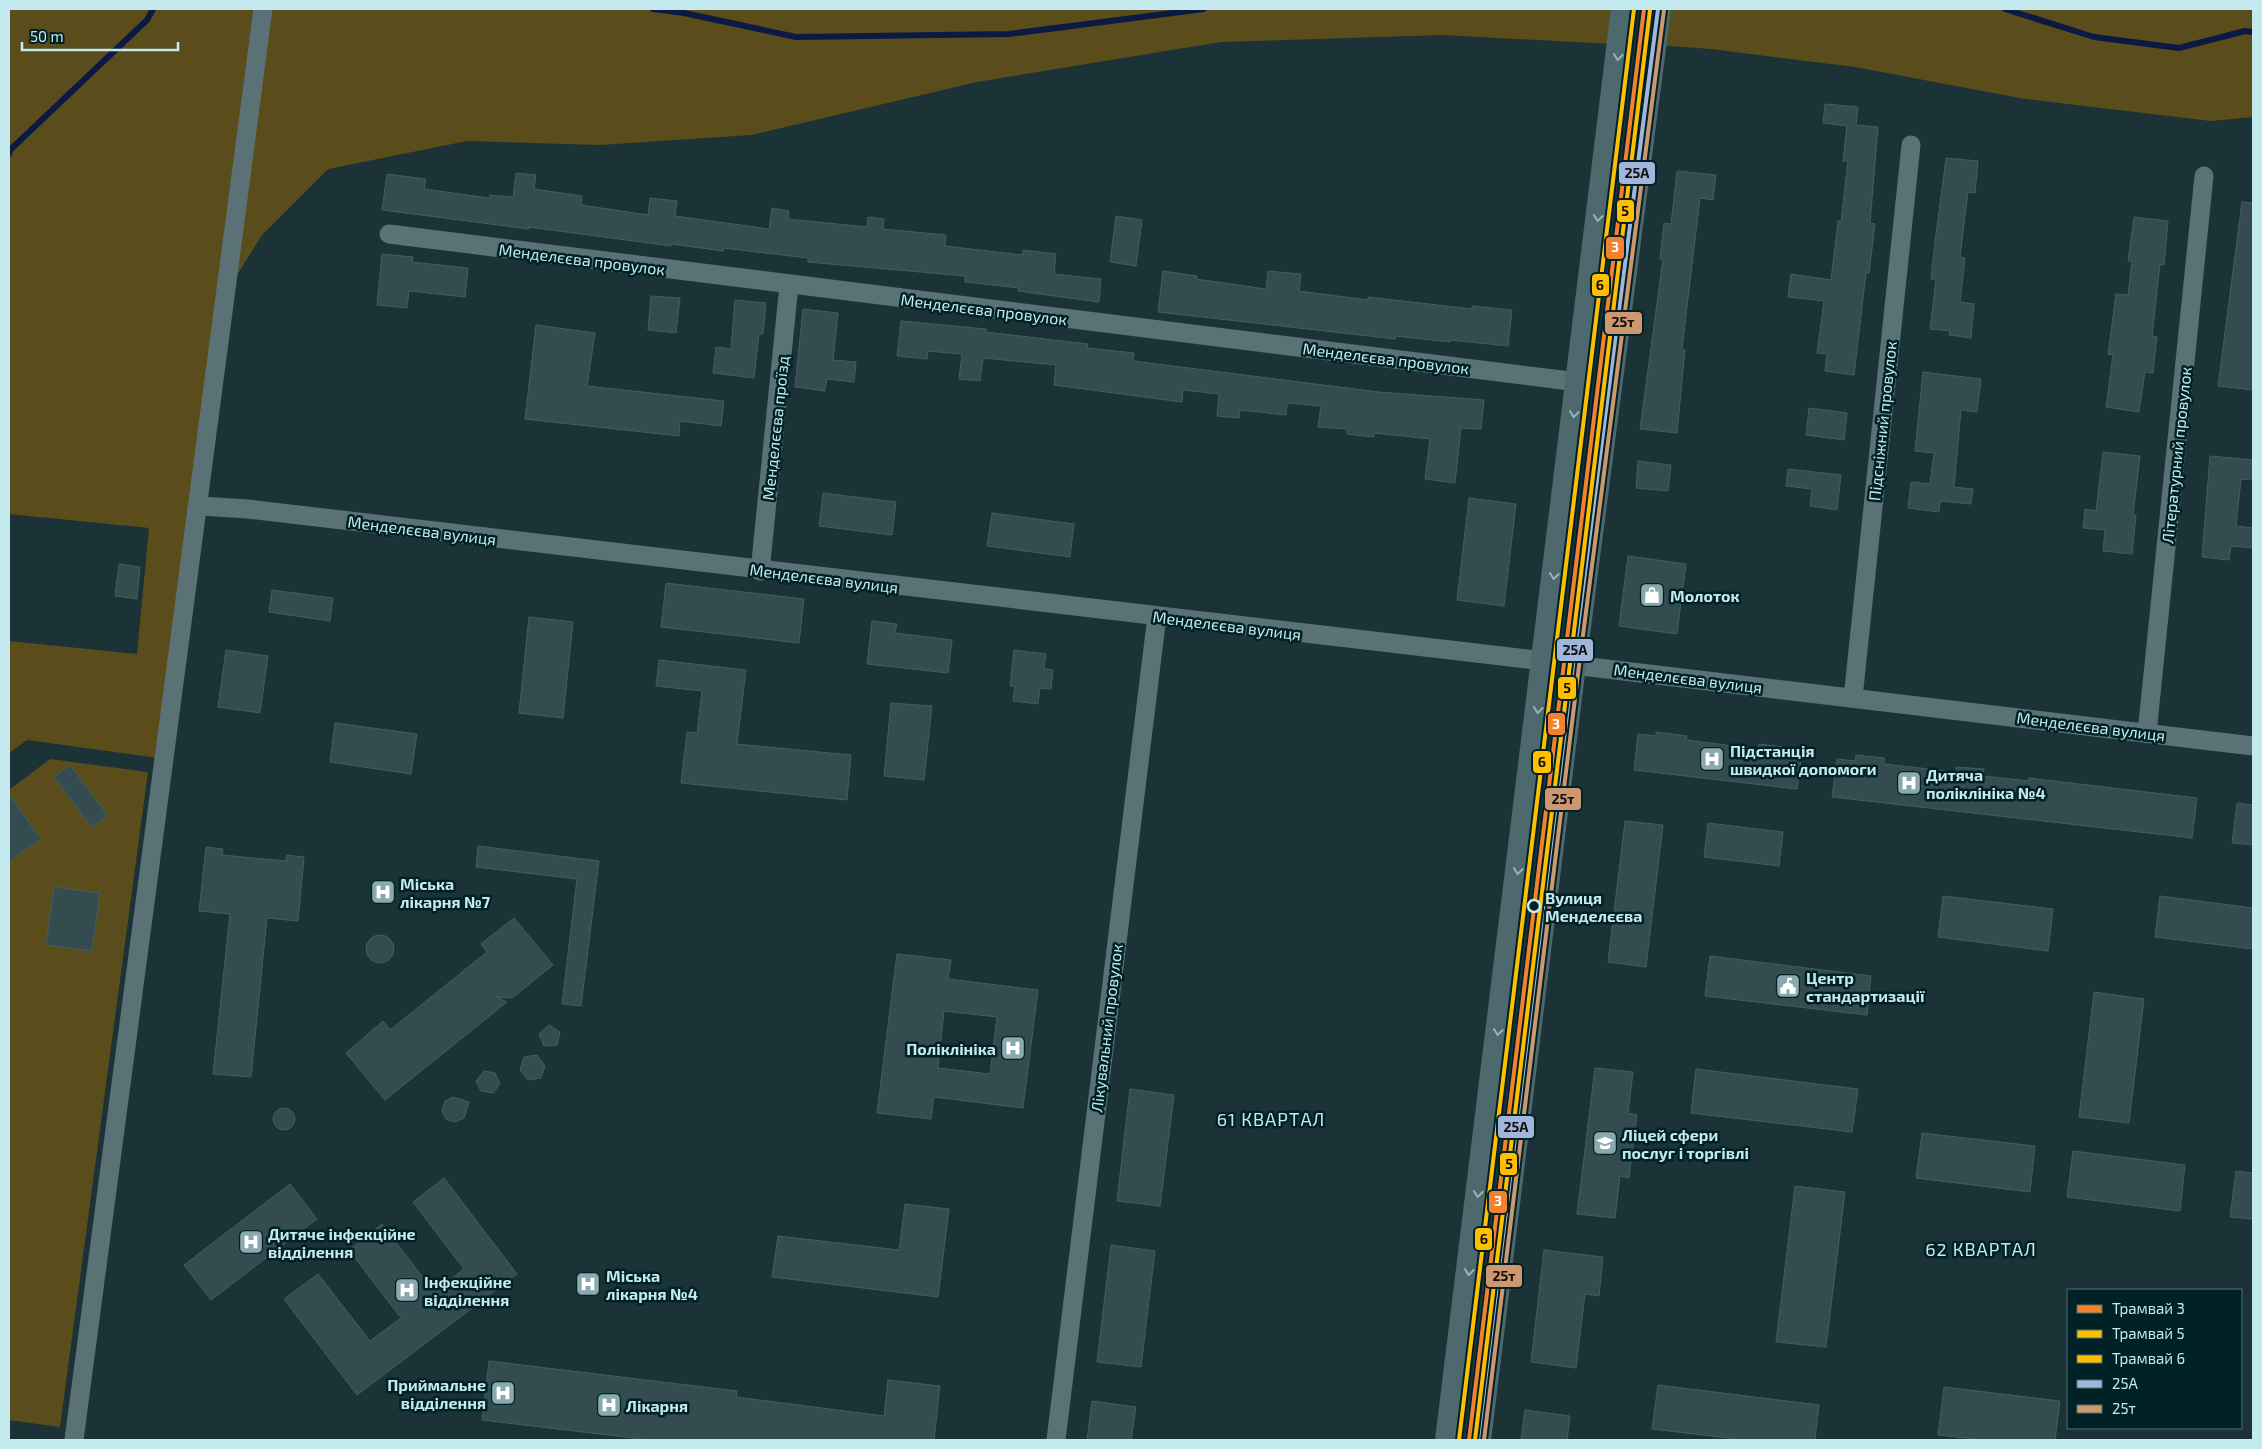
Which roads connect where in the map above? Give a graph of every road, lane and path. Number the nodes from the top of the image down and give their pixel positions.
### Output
1 (263, 9) edge
2 (1624, 9) edge
3 (1658, 9) edge
4 (1911, 144) dead end
5 (2204, 176) dead end
6 (389, 234) dead end
7 (789, 285) junction
8 (1578, 382) junction
9 (200, 506) junction
10 (760, 571) junction
11 (1157, 616) junction
12 (1544, 661) junction
13 (1574, 665) junction
14 (1852, 698) junction
15 (2147, 733) junction
16 (2253, 746) edge
17 (74, 1440) edge
18 (1056, 1440) edge
19 (1448, 1440) edge
20 (1478, 1440) edge

1 - 9 street
2 -> 8 main road
3 - 13 main road
4 - 14 street, Підсніжний провулок
5 - 15 street, Літературний провулок
6 - 7 street, Менделєєва провулок
7 - 8 street, Менделєєва провулок
7 - 10 street, Менделєєва проїзд
8 -> 12 main road
9 - 10 street, Менделєєва вулиця
9 - 17 street
10 - 11 street, Менделєєва вулиця
11 - 12 street, Менделєєва вулиця
11 - 18 street, Лікувальний провулок
12 - 13 main road, Менделєєва вулиця
12 -> 19 main road
13 - 14 street, Менделєєва вулиця
13 - 20 main road
14 - 15 street, Менделєєва вулиця
15 - 16 street, Менделєєва вулиця

